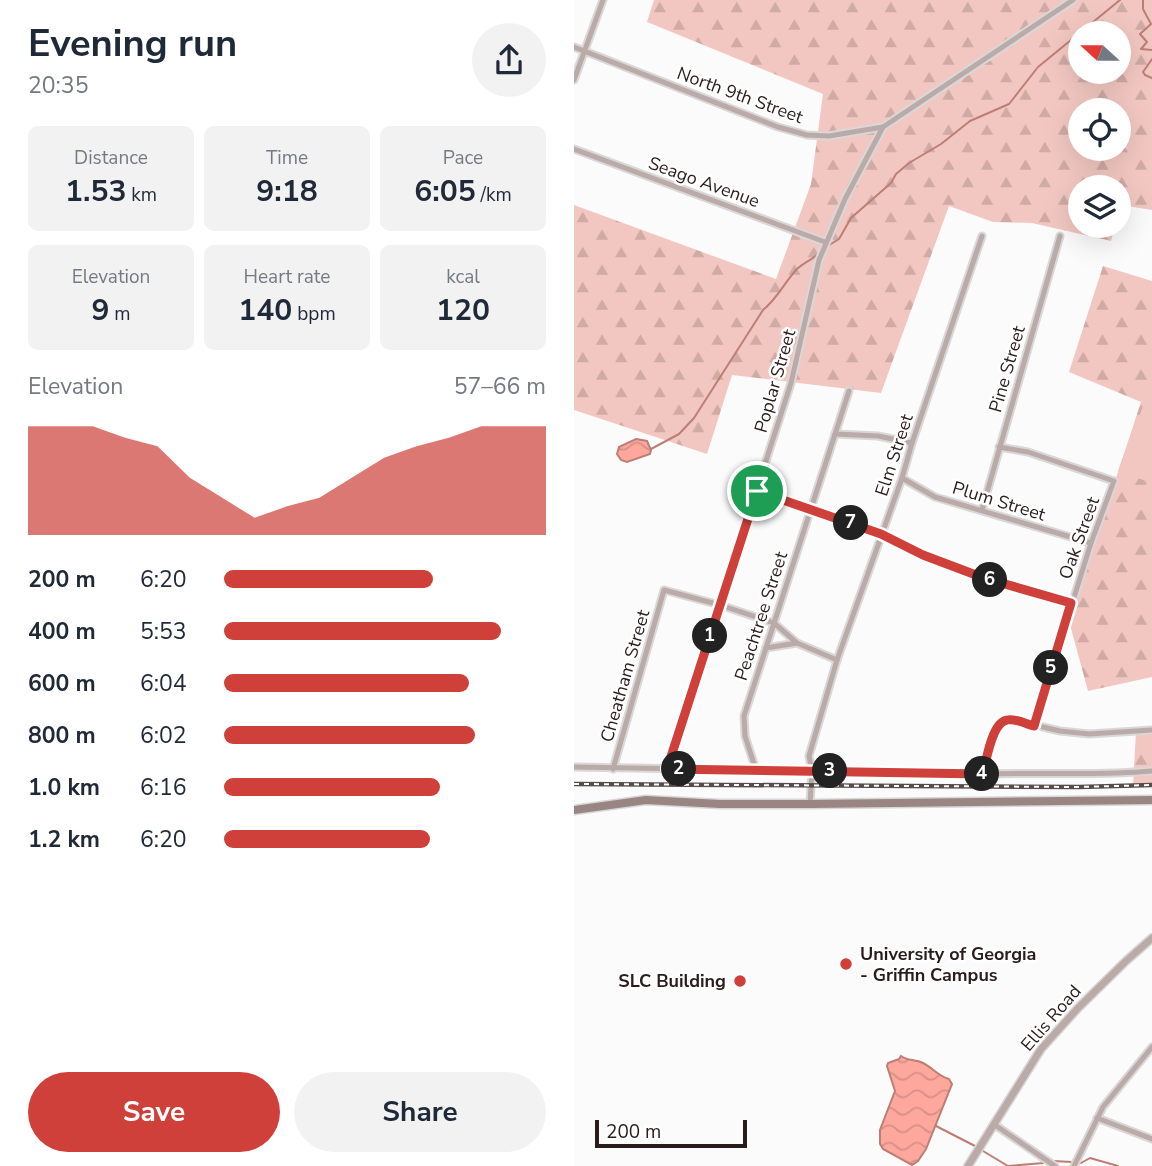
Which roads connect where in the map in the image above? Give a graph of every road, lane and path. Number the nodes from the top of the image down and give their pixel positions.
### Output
1 (603, 0) edge
2 (1073, 0) edge
3 (574, 47) edge
4 (586, 52) junction
5 (574, 80) edge
6 (883, 127) junction
7 (574, 149) edge
8 (982, 236) dead end
9 (1060, 236) dead end
10 (825, 242) junction
11 (849, 391) dead end
12 (835, 434) junction
13 (912, 443) junction
14 (999, 447) junction
15 (902, 478) junction
16 (757, 491) junction
17 (810, 508) junction
18 (982, 510) junction
19 (881, 534) junction
20 (1091, 543) junction
21 (1071, 603) junction
22 (720, 605) junction
23 (774, 623) junction
24 (797, 643) junction
25 (766, 648) junction
26 (836, 660) junction
27 (1034, 726) junction
28 (1152, 730) edge
29 (574, 768) edge
30 (613, 769) junction
31 (667, 769) junction
32 (757, 770) junction
33 (812, 771) junction
34 (1152, 771) edge
35 (983, 774) junction
36 (1152, 800) edge
37 (810, 804) junction
38 (574, 810) edge
39 (1152, 938) edge
40 (1152, 1047) edge
41 (1097, 1118) junction
42 (995, 1125) junction
43 (1152, 1139) edge
44 (968, 1166) edge
45 (1055, 1166) edge
46 (1074, 1166) edge

1 - 4 street
2 - 6 street, North 9th Street
3 - 4 street, North 9th Street
4 - 5 street
4 - 6 street, North 9th Street
6 - 10 street, Poplar Street
7 - 10 street, Seago Avenue
8 - 13 street, Elm Street
9 - 14 street, Pine Street
10 - 16 street, Poplar Street
11 - 12 street, Peachtree Street
12 - 13 street
12 - 17 street, Peachtree Street
13 - 15 street, Elm Street
14 - 18 street, Pine Street
14 - 20 street, Oak Street
15 - 18 street, Plum Street
15 - 19 street, Elm Street
16 - 17 street
16 - 22 street, Poplar Street
17 - 19 street
17 - 23 street, Peachtree Street
18 - 20 street, Plum Street
19 - 21 street
19 - 26 street, Elm Street
20 - 21 street, Oak Street
21 - 27 street, Oak Street
22 - 23 street
22 - 30 street, Cheatham Street
22 - 31 street, Poplar Street
23 - 24 street
23 - 25 street, Peachtree Street
24 - 25 street
24 - 26 street
25 - 32 street, Peachtree Street
26 - 33 street, Elm Street
27 - 28 street
27 - 35 street
29 - 30 street
30 - 31 street
31 - 32 street
32 - 33 street
33 - 35 street
33 - 37 street, Elm Street
34 - 35 street
36 - 37 main road
37 - 38 main road
39 - 42 street, Ellis Road
40 - 41 street
41 - 43 street
41 - 46 street
42 - 44 street, Ellis Road
42 - 45 street

